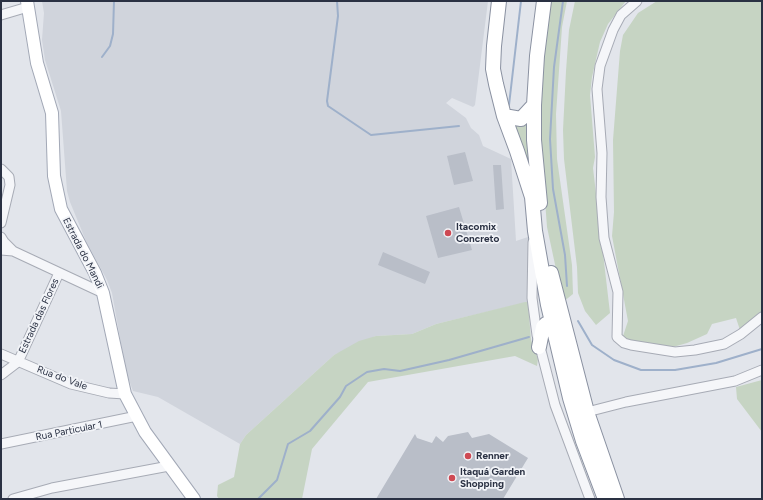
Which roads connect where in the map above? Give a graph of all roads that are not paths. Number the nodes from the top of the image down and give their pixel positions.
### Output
1 (499, 1) edge
2 (544, 1) edge
3 (637, 1) edge
4 (28, 4) edge
5 (1, 15) edge
6 (534, 105) junction
7 (504, 116) junction
8 (1, 169) edge
9 (1, 223) edge
10 (535, 231) junction
11 (1, 237) edge
12 (1, 250) edge
13 (13, 251) junction
14 (59, 273) junction
15 (103, 293) junction
16 (762, 317) edge
17 (552, 323) junction
18 (566, 337) junction
19 (540, 347) junction
20 (1, 354) edge
21 (18, 362) junction
22 (762, 370) edge
23 (1, 375) edge
24 (125, 394) junction
25 (587, 412) junction
26 (137, 416) junction
27 (1, 444) edge
28 (168, 466) junction
29 (186, 489) junction
30 (13, 499) edge
31 (194, 499) edge
32 (198, 499) edge
33 (590, 499) edge
34 (605, 499) edge
35 (617, 499) edge

1 - 7 highway
2 - 6 highway
3 - 16 street
4 - 5 street
4 - 15 main road, Estrada do Mandi
6 - 7 highway
6 - 18 highway
7 - 10 highway
8 - 9 street
10 - 17 highway
10 - 19 street
11 - 13 street
12 - 13 street
13 - 14 street
14 - 15 street
14 - 21 street, Estrada das Flores
15 - 24 main road, Estrada do Mandi
17 - 18 highway
17 - 19 highway
17 - 34 highway
18 - 25 highway
19 - 33 street
20 - 21 street, Rua do Vale
21 - 23 street, Estrada das Flores
21 - 24 street, Rua do Vale
22 - 25 street
24 - 26 main road, Estrada do Mandi
25 - 35 highway
26 - 27 street, Rua Particular 1
26 - 28 main road, Estrada do Mandi
28 - 29 main road, Estrada do Mandi
28 - 30 street
29 - 31 main road, Estrada do Mandi
29 - 32 main road, Estrada do Mandi

